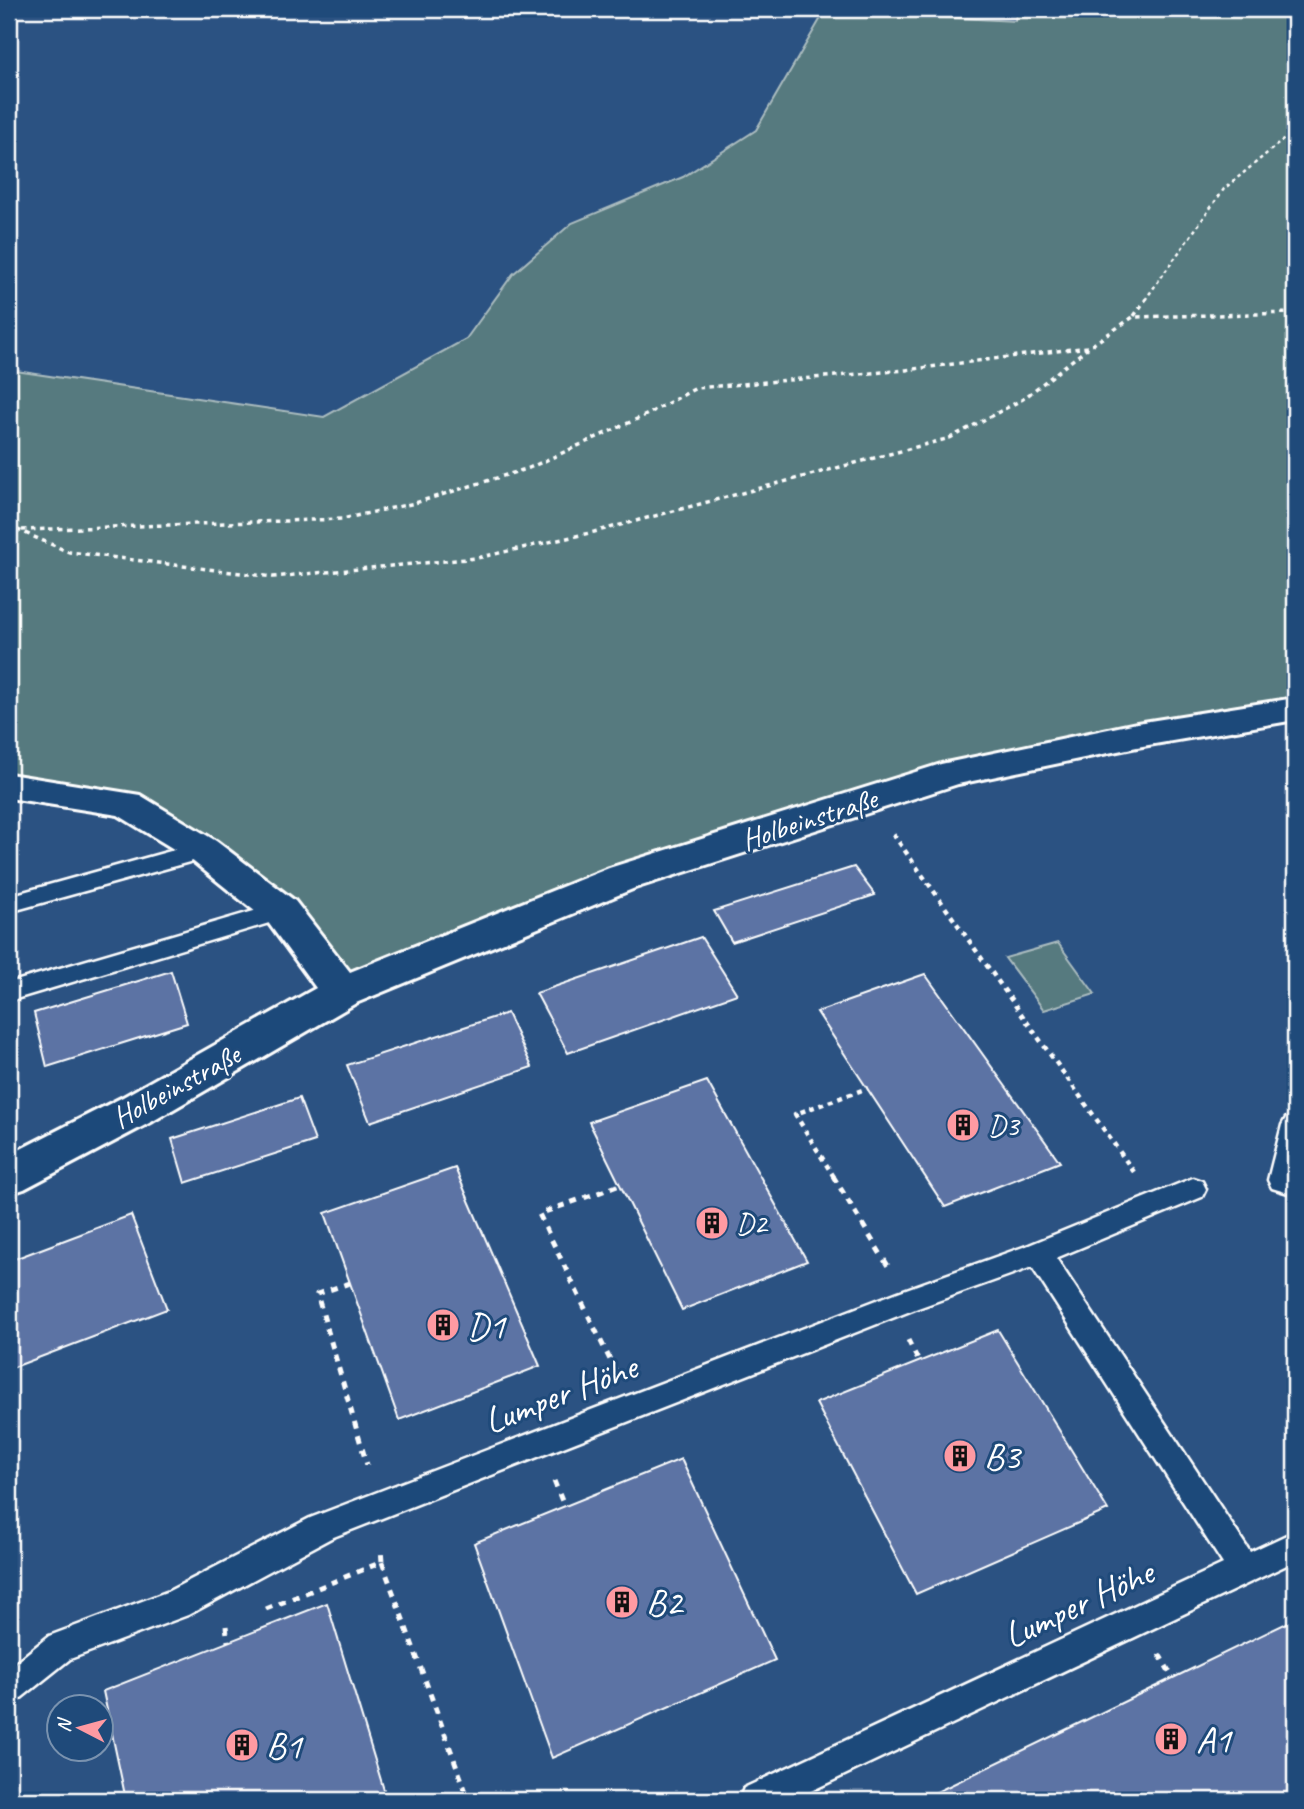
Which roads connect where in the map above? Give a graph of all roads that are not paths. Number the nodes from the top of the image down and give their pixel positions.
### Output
1 (1295, 709) edge
2 (9, 786) edge
3 (202, 850) junction
4 (9, 904) edge
5 (281, 911) junction
6 (9, 992) edge
7 (342, 992) junction
8 (1295, 1125) edge
9 (9, 1176) edge
10 (1295, 1184) edge
11 (1193, 1189) dead end
12 (1038, 1253) junction
13 (1295, 1546) edge
14 (1244, 1570) junction
15 (9, 1688) edge
16 (756, 1800) edge

1 - 7 street, Holbeinstraße
2 - 3 street
3 - 4 lane
3 - 5 street
5 - 6 lane
5 - 7 street
7 - 9 street, Holbeinstraße
8 - 10 lane
11 - 12 lane, Lumper Höhe
12 - 14 lane
12 - 15 lane, Lumper Höhe
13 - 14 lane
14 - 16 lane, Lumper Höhe

